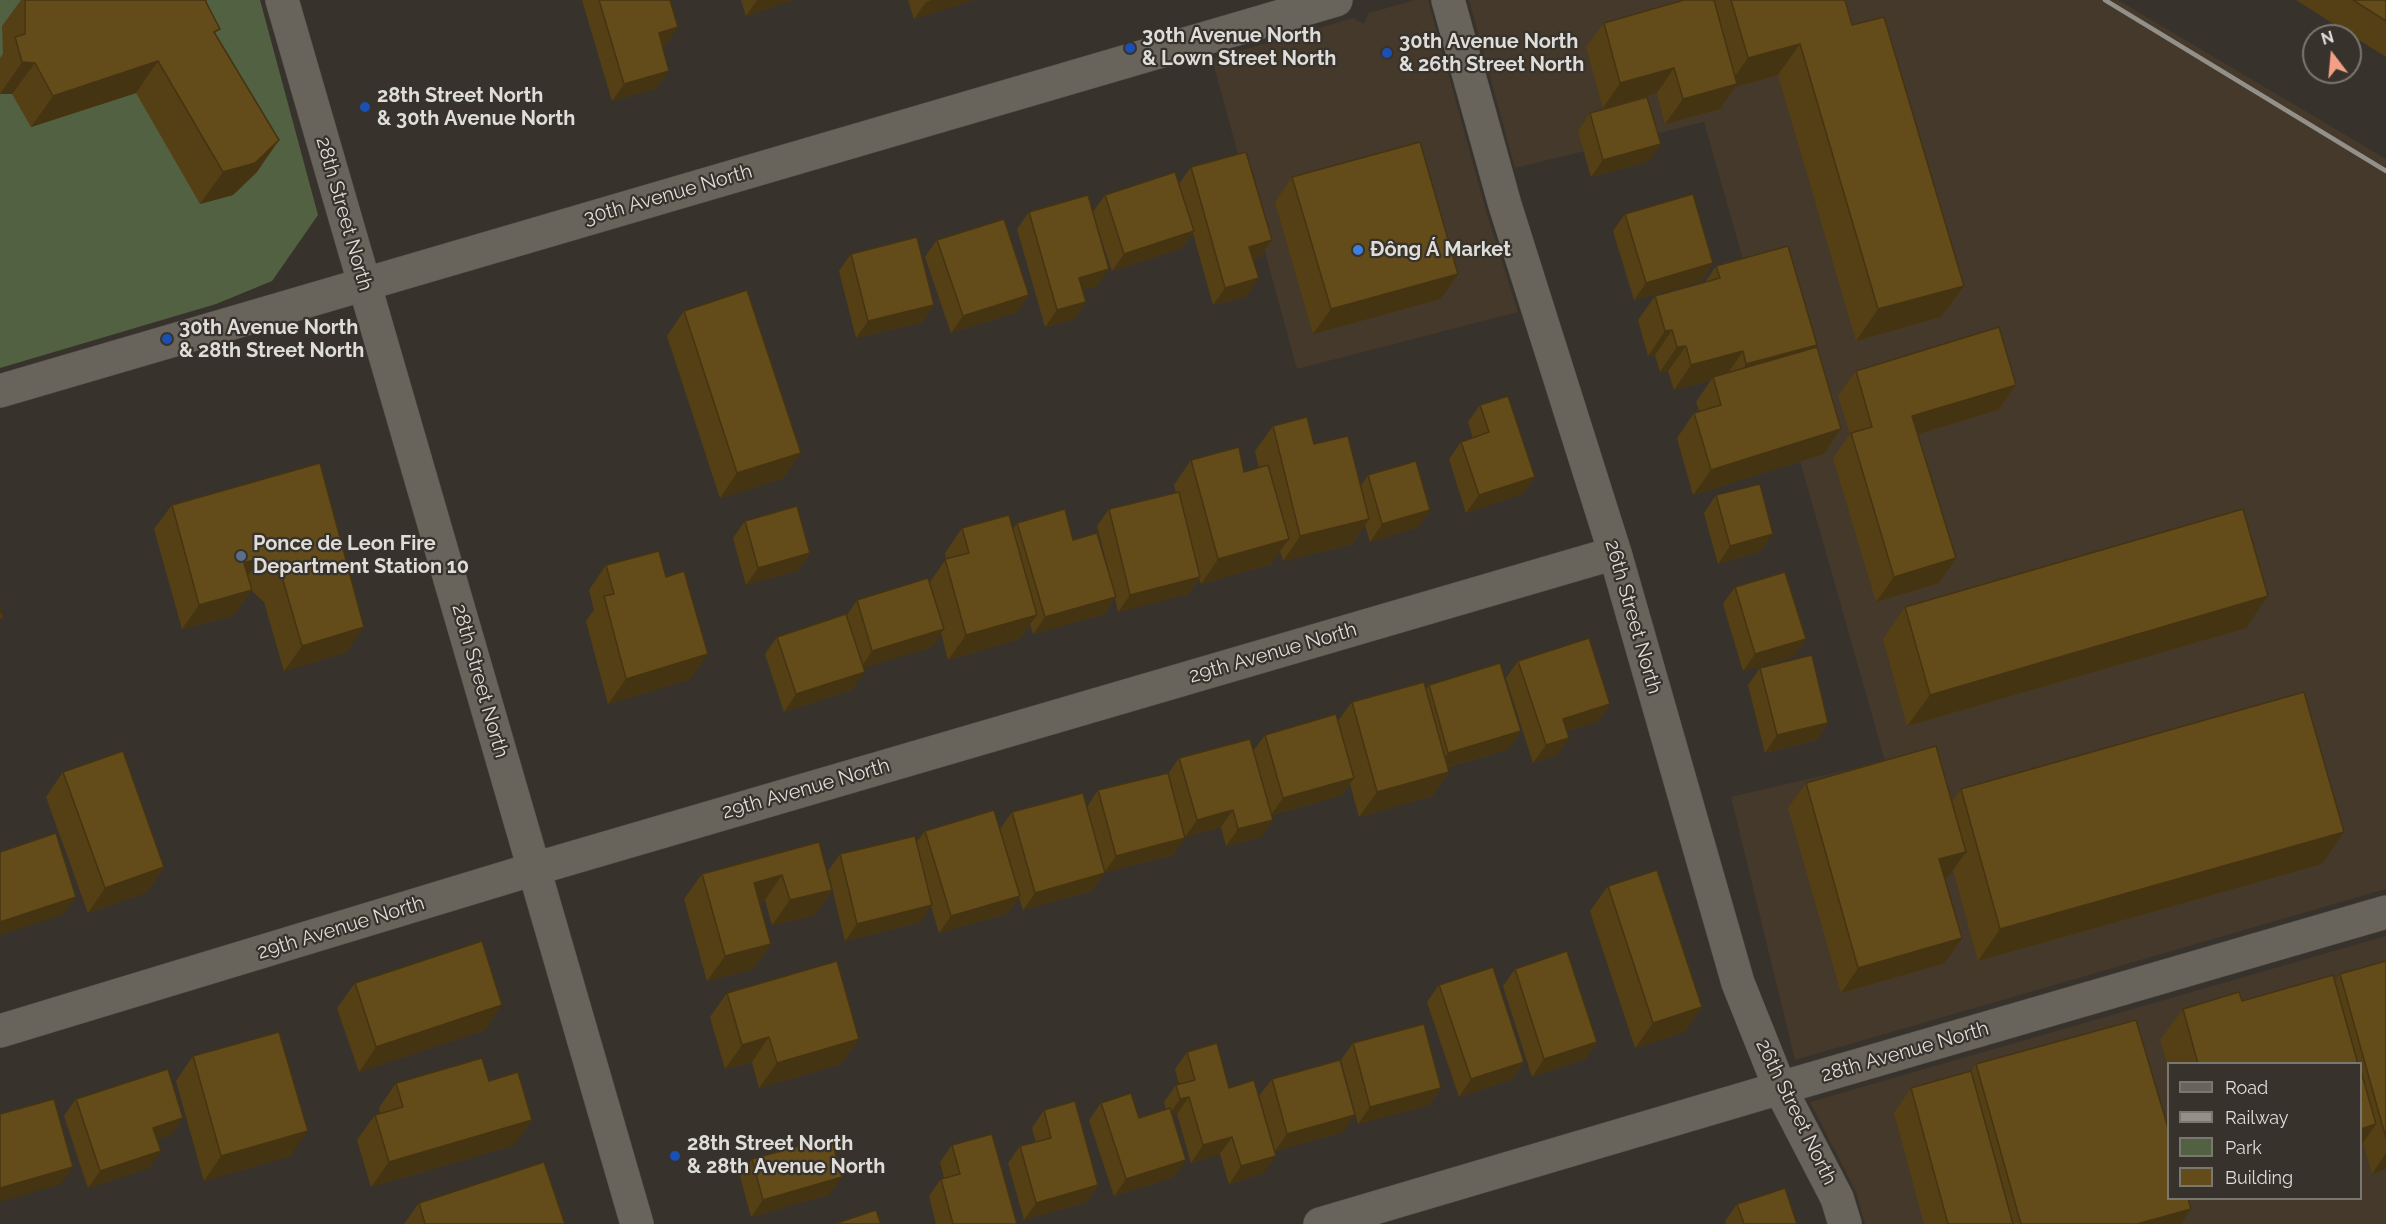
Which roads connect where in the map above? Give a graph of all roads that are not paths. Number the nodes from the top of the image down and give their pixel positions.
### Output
1 (282, 0) edge
2 (1336, 0) edge
3 (1448, 0) edge
4 (364, 284) junction
5 (0, 391) edge
6 (1614, 553) junction
7 (534, 869) junction
8 (2386, 912) edge
9 (0, 1031) edge
10 (1780, 1088) junction
11 (638, 1224) edge
12 (1320, 1224) edge
13 (1845, 1224) edge

1 - 4 street, 28th Street North
2 - 4 street, 30th Avenue North
3 - 6 street, 26th Street North
4 - 5 street, 30th Avenue North
4 - 7 street, 28th Street North
6 - 7 street, 29th Avenue North
6 - 10 street, 26th Street North
7 - 9 street, 29th Avenue North
7 - 11 street, 28th Street North
8 - 10 street, 28th Avenue North
10 - 12 street, 28th Avenue North
10 - 13 street, 26th Street North

